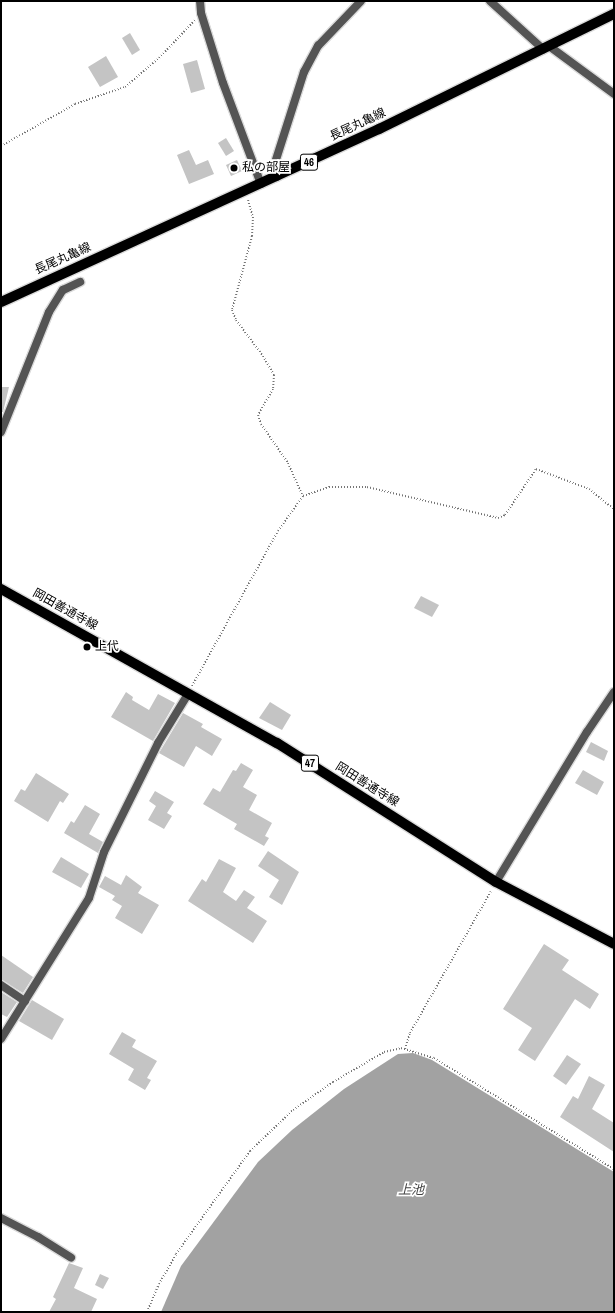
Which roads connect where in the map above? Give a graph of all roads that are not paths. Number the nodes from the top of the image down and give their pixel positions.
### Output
1 (200, 1) edge
2 (361, 1) edge
3 (490, 1) edge
4 (614, 14) edge
5 (546, 48) junction
6 (614, 94) edge
7 (277, 177) junction
8 (261, 184) junction
9 (57, 276) junction
10 (80, 282) dead end
11 (63, 290) junction
12 (1, 302) edge
13 (1, 432) edge
14 (1, 589) edge
15 (614, 692) edge
16 (188, 694) junction
17 (496, 882) junction
18 (614, 944) edge
19 (1, 985) edge
20 (25, 1001) junction
21 (1, 1039) edge
22 (1, 1218) edge
23 (71, 1258) dead end

1 - 8 street
2 - 7 street
3 - 5 street
4 - 5 main road, 長尾丸亀線 / 46
5 - 6 street
5 - 7 main road, 長尾丸亀線 / 46
7 - 8 main road, 長尾丸亀線 / 46
8 - 9 main road, 長尾丸亀線 / 46
9 - 11 street
9 - 12 main road, 長尾丸亀線 / 46
10 - 11 street
11 - 13 street
14 - 16 main road, 岡田善通寺線 / 47
15 - 17 street
16 - 17 main road, 岡田善通寺線 / 47
16 - 20 street
17 - 18 main road, 岡田善通寺線 / 47
19 - 20 street
20 - 21 street
22 - 23 street

